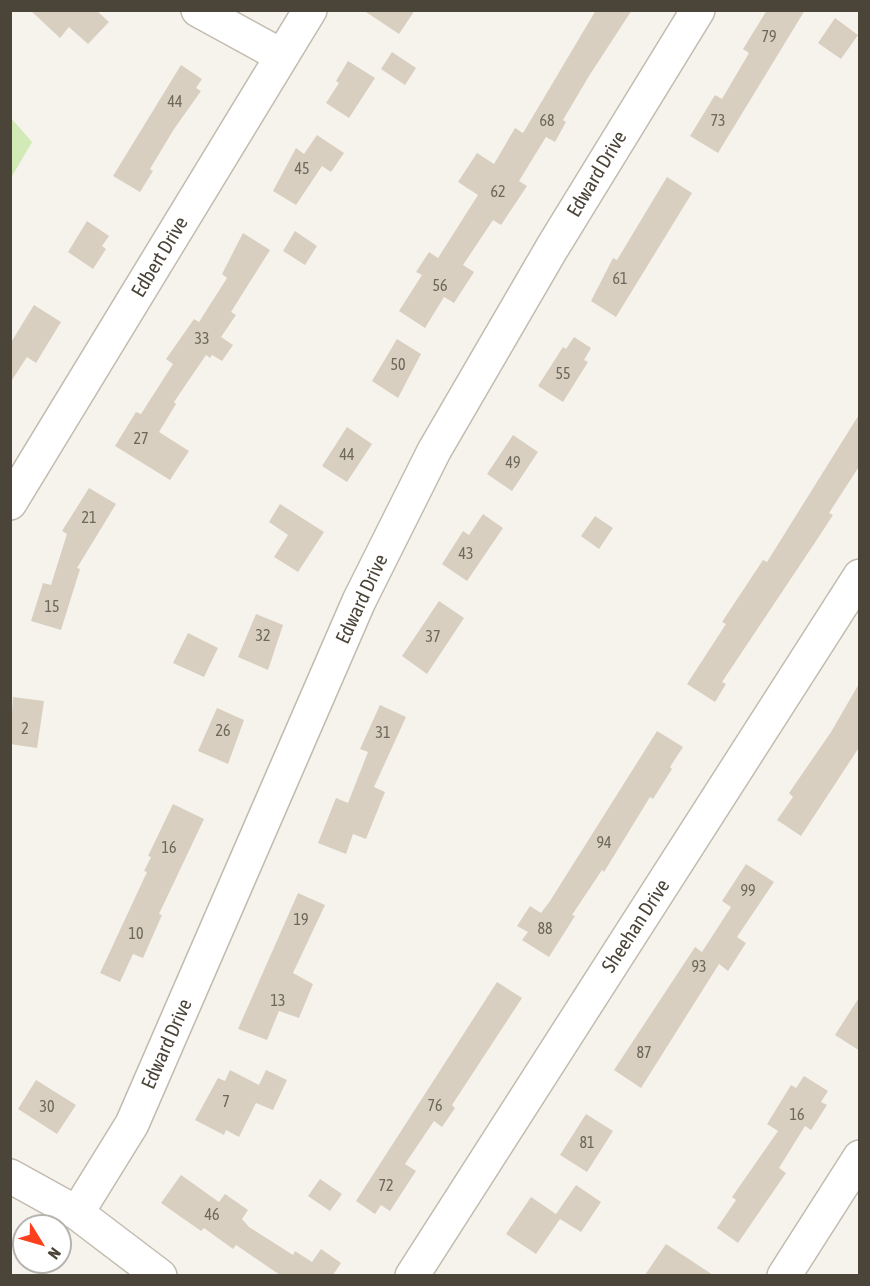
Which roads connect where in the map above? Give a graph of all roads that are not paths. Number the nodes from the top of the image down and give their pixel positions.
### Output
1 (198, 10) edge
2 (310, 10) edge
3 (698, 10) edge
4 (282, 56) junction
5 (10, 503) edge
6 (860, 576) edge
7 (856, 1169) edge
8 (10, 1176) edge
9 (77, 1213) junction
10 (160, 1275) edge
11 (412, 1275) edge
12 (784, 1275) edge

1 - 4 street
2 - 4 street, Edbert Drive
3 - 9 street, Edward Drive
4 - 5 street, Edbert Drive
6 - 11 street, Sheehan Drive
7 - 12 street
8 - 9 street
9 - 10 street

